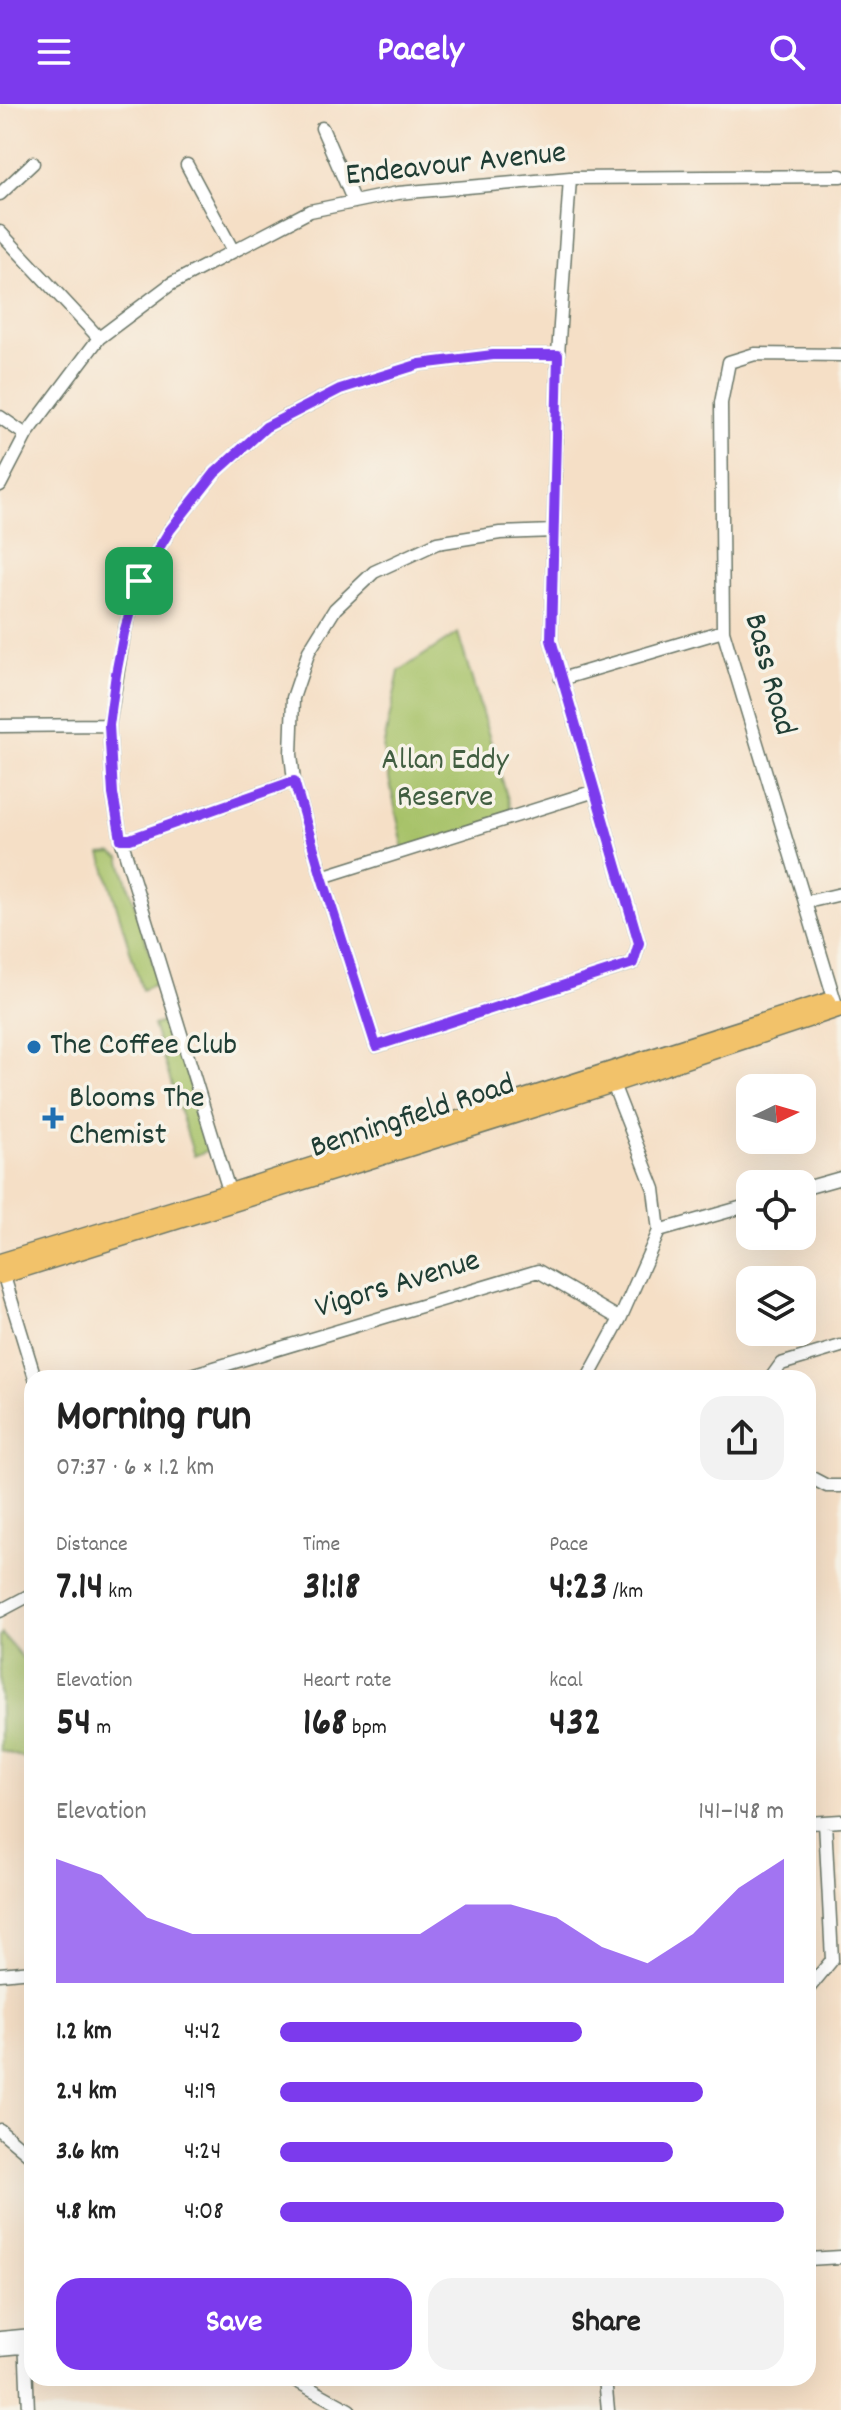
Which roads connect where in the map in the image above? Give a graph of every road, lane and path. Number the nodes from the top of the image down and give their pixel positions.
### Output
1 (322, 128) dead end
2 (33, 163) dead end
3 (187, 165) dead end
4 (841, 176) edge
5 (570, 178) junction
6 (0, 194) edge
7 (354, 202) junction
8 (0, 232) edge
9 (233, 251) junction
10 (99, 338) junction
11 (558, 355) junction
12 (841, 355) edge
13 (0, 417) edge
14 (26, 435) junction
15 (0, 485) edge
16 (554, 531) junction
17 (723, 631) junction
18 (561, 679) junction
19 (109, 725) junction
20 (0, 726) edge
21 (294, 781) junction
22 (595, 791) junction
23 (121, 839) junction
24 (322, 877) junction
25 (841, 894) edge
26 (807, 902) junction
27 (838, 1003) edge
28 (611, 1078) junction
29 (841, 1178) edge
30 (816, 1185) edge
31 (232, 1198) junction
32 (736, 1209) edge
33 (659, 1231) junction
34 (1, 1269) edge
35 (6, 1303) edge
36 (620, 1319) junction
37 (841, 1346) edge
38 (32, 1370) edge
39 (208, 1370) edge
40 (592, 1370) edge
41 (777, 1370) edge
42 (816, 1480) edge
43 (841, 1486) edge
44 (24, 1598) edge
45 (0, 1611) edge
46 (841, 1821) edge
47 (825, 1822) junction
48 (816, 1823) edge
49 (24, 1972) edge
50 (0, 1974) edge
51 (816, 1979) edge
52 (4, 2139) edge
53 (24, 2152) edge
54 (841, 2257) edge
55 (816, 2259) edge
56 (0, 2338) edge
57 (24, 2340) edge
58 (24, 2342) edge
59 (0, 2349) edge
60 (28, 2386) edge
61 (306, 2386) edge
62 (606, 2386) edge
63 (28, 2410) edge
64 (349, 2410) edge
65 (608, 2410) edge

1 - 7 street
2 - 6 street
3 - 9 street
4 - 5 street, Endeavour Avenue
5 - 7 street, Endeavour Avenue
5 - 11 street
7 - 9 street, Endeavour Avenue
8 - 10 street
9 - 10 street, Endeavour Avenue
10 - 14 street, Endeavour Avenue
11 - 16 street
11 - 19 street
12 - 17 street, Bass Road
13 - 14 street
14 - 15 street, Endeavour Avenue
16 - 18 street
16 - 21 street
17 - 18 street
17 - 26 street, Bass Road
18 - 22 street
19 - 20 street
19 - 23 street
21 - 23 street
21 - 24 street
22 - 24 street
22 - 24 street
23 - 31 street
25 - 26 street
26 - 27 street, Bass Road
27 - 28 main road, Benningfield Road
28 - 31 main road, Benningfield Road
28 - 33 street
29 - 30 street
31 - 34 main road, Benningfield Road
32 - 33 street
33 - 36 street
34 - 35 street
35 - 38 street
36 - 39 street, Vigors Avenue
36 - 40 street
37 - 41 street
42 - 43 street
44 - 45 street
46 - 47 street
47 - 48 street
47 - 51 street
49 - 50 street
52 - 53 street
54 - 55 street
56 - 57 street
58 - 59 street
60 - 63 street
61 - 64 street
62 - 65 street

